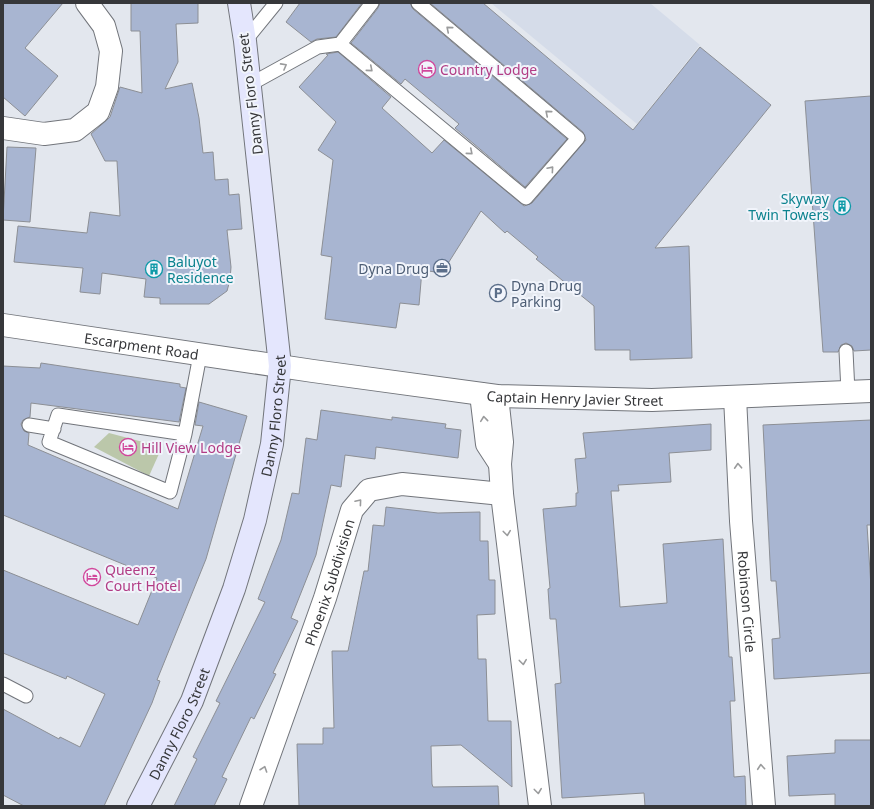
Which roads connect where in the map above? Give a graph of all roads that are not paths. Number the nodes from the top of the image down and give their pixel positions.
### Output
1 (87, 3) edge
2 (239, 3) edge
3 (276, 3) edge
4 (372, 3) edge
5 (418, 3) edge
6 (245, 41) junction
7 (340, 44) junction
8 (249, 85) junction
9 (3, 128) edge
10 (3, 325) edge
11 (846, 351) dead end
12 (200, 355) junction
13 (280, 366) junction
14 (871, 391) edge
15 (848, 392) junction
16 (489, 395) junction
17 (735, 397) junction
18 (29, 425) dead end
19 (54, 429) junction
20 (185, 434) junction
21 (502, 494) junction
22 (3, 684) edge
23 (26, 696) dead end
24 (138, 806) edge
25 (251, 806) edge
26 (540, 806) edge
27 (764, 806) edge

1 - 9 street
2 - 6 main road, Danny Floro Street
3 - 6 lane
4 - 7 lane
7 -> 5 lane
6 - 8 main road, Danny Floro Street
8 -> 7 lane
8 - 13 main road, Danny Floro Street
10 - 12 street, Escarpment Road
11 - 15 lane
12 - 13 street, Escarpment Road
12 - 20 lane
13 - 16 street, Captain Henry Javier Street
13 - 24 main road, Danny Floro Street
14 - 15 street, Captain Henry Javier Street
15 - 17 street, Captain Henry Javier Street
16 - 17 street, Captain Henry Javier Street
16 - 21 street
27 -> 17 street, Robinson Circle
18 - 19 lane
19 - 20 lane
19 - 20 lane
25 -> 21 street, Phoenix Subdivision
21 -> 26 street
22 - 23 lane

